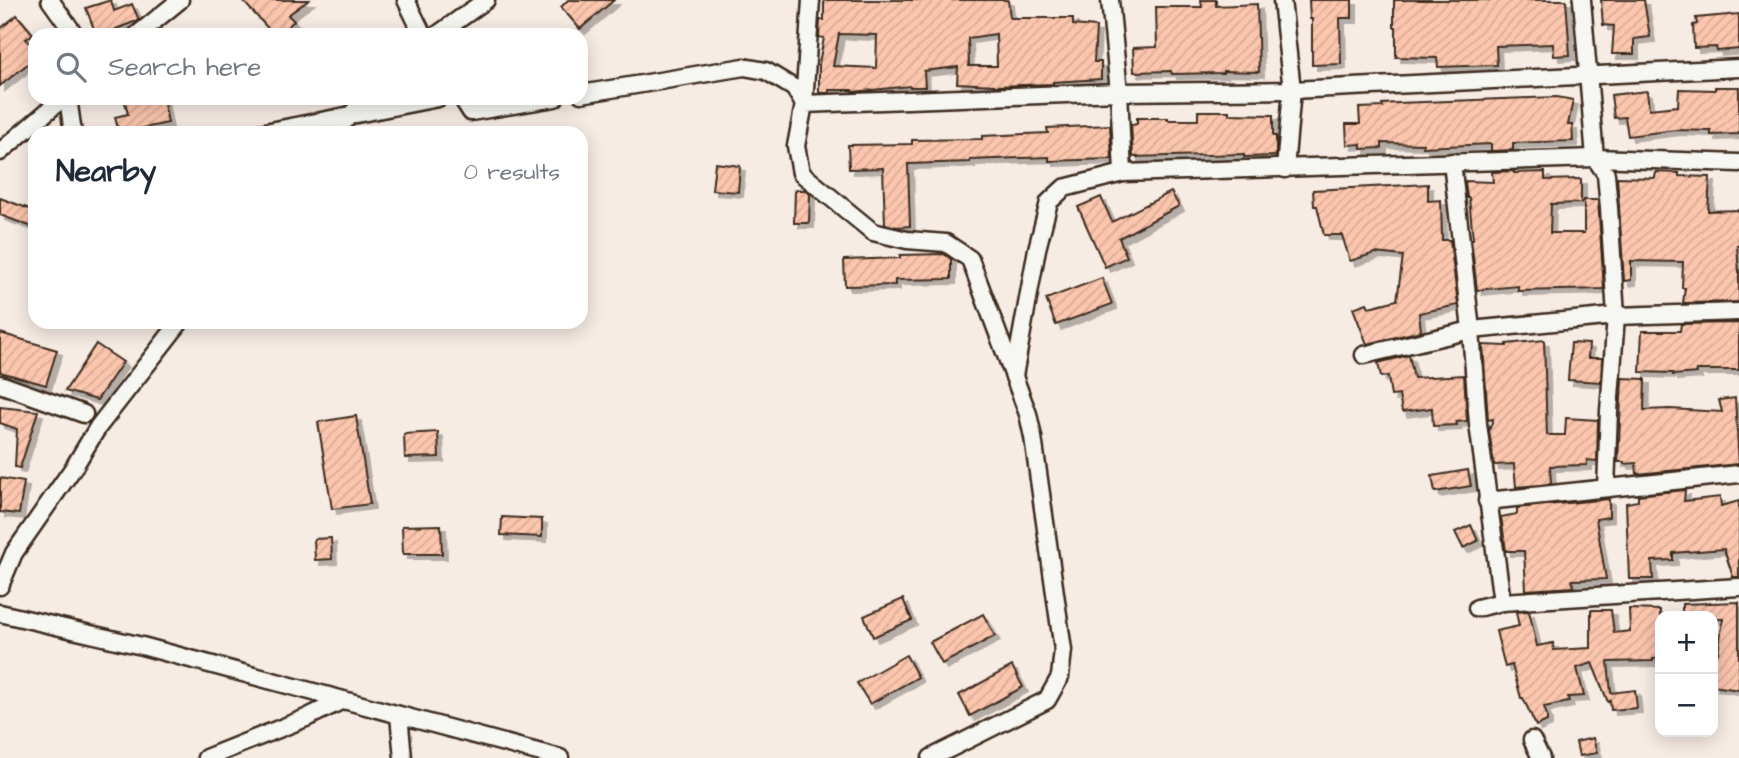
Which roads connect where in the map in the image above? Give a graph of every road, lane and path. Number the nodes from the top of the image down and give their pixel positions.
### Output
1 (50, 0) edge
2 (180, 0) edge
3 (406, 0) edge
4 (486, 0) edge
5 (811, 0) edge
6 (1110, 0) edge
7 (1282, 0) edge
8 (1581, 0) edge
9 (70, 28) edge
10 (146, 28) edge
11 (420, 28) edge
12 (447, 28) edge
13 (1739, 68) edge
14 (1588, 75) junction
15 (1292, 90) junction
16 (1119, 92) junction
17 (588, 93) edge
18 (804, 104) junction
19 (57, 105) edge
20 (67, 105) edge
21 (361, 105) edge
22 (403, 105) edge
23 (466, 105) edge
24 (513, 105) edge
25 (349, 116) junction
26 (31, 126) edge
27 (72, 126) edge
28 (297, 126) edge
29 (341, 126) edge
30 (28, 129) edge
31 (0, 152) edge
32 (1595, 158) junction
33 (1452, 162) junction
34 (1739, 163) edge
35 (1285, 169) junction
36 (1123, 173) junction
37 (1739, 312) edge
38 (1616, 316) junction
39 (175, 329) edge
40 (1471, 330) junction
41 (1364, 355) dead end
42 (1014, 376) junction
43 (0, 384) edge
44 (84, 414) dead end
45 (1739, 474) edge
46 (1606, 488) junction
47 (1487, 501) junction
48 (7, 551) edge
49 (0, 586) edge
50 (1739, 587) edge
51 (1502, 602) junction
52 (1478, 608) dead end
53 (0, 613) edge
54 (344, 700) junction
55 (399, 715) junction
56 (1532, 740) dead end
57 (206, 758) edge
58 (402, 758) edge
59 (560, 758) edge
60 (931, 758) edge
61 (1541, 758) edge

1 - 9 street
2 - 10 street
3 - 11 street
4 - 12 street
5 - 18 street
6 - 16 street
7 - 15 street
8 - 14 street
13 - 14 street
14 - 15 street
14 - 32 street
15 - 16 street
15 - 35 street
16 - 18 street
16 - 36 street
17 - 18 street
18 - 42 street
19 - 26 street
20 - 27 street
21 - 25 street
22 - 25 street
23 - 24 street
25 - 28 street
25 - 29 street
30 - 31 street
32 - 33 street
32 - 34 street
32 - 38 street
33 - 35 street
33 - 40 street
35 - 36 street
36 - 42 street
37 - 38 street
38 - 40 street
38 - 46 street
39 - 48 street
40 - 41 street
40 - 47 street
42 - 60 street
43 - 44 street
45 - 46 street
46 - 47 street
47 - 51 street
48 - 49 street
50 - 51 street
51 - 52 street
53 - 54 street
54 - 55 street
54 - 57 street
55 - 58 street
55 - 59 street
56 - 61 street

